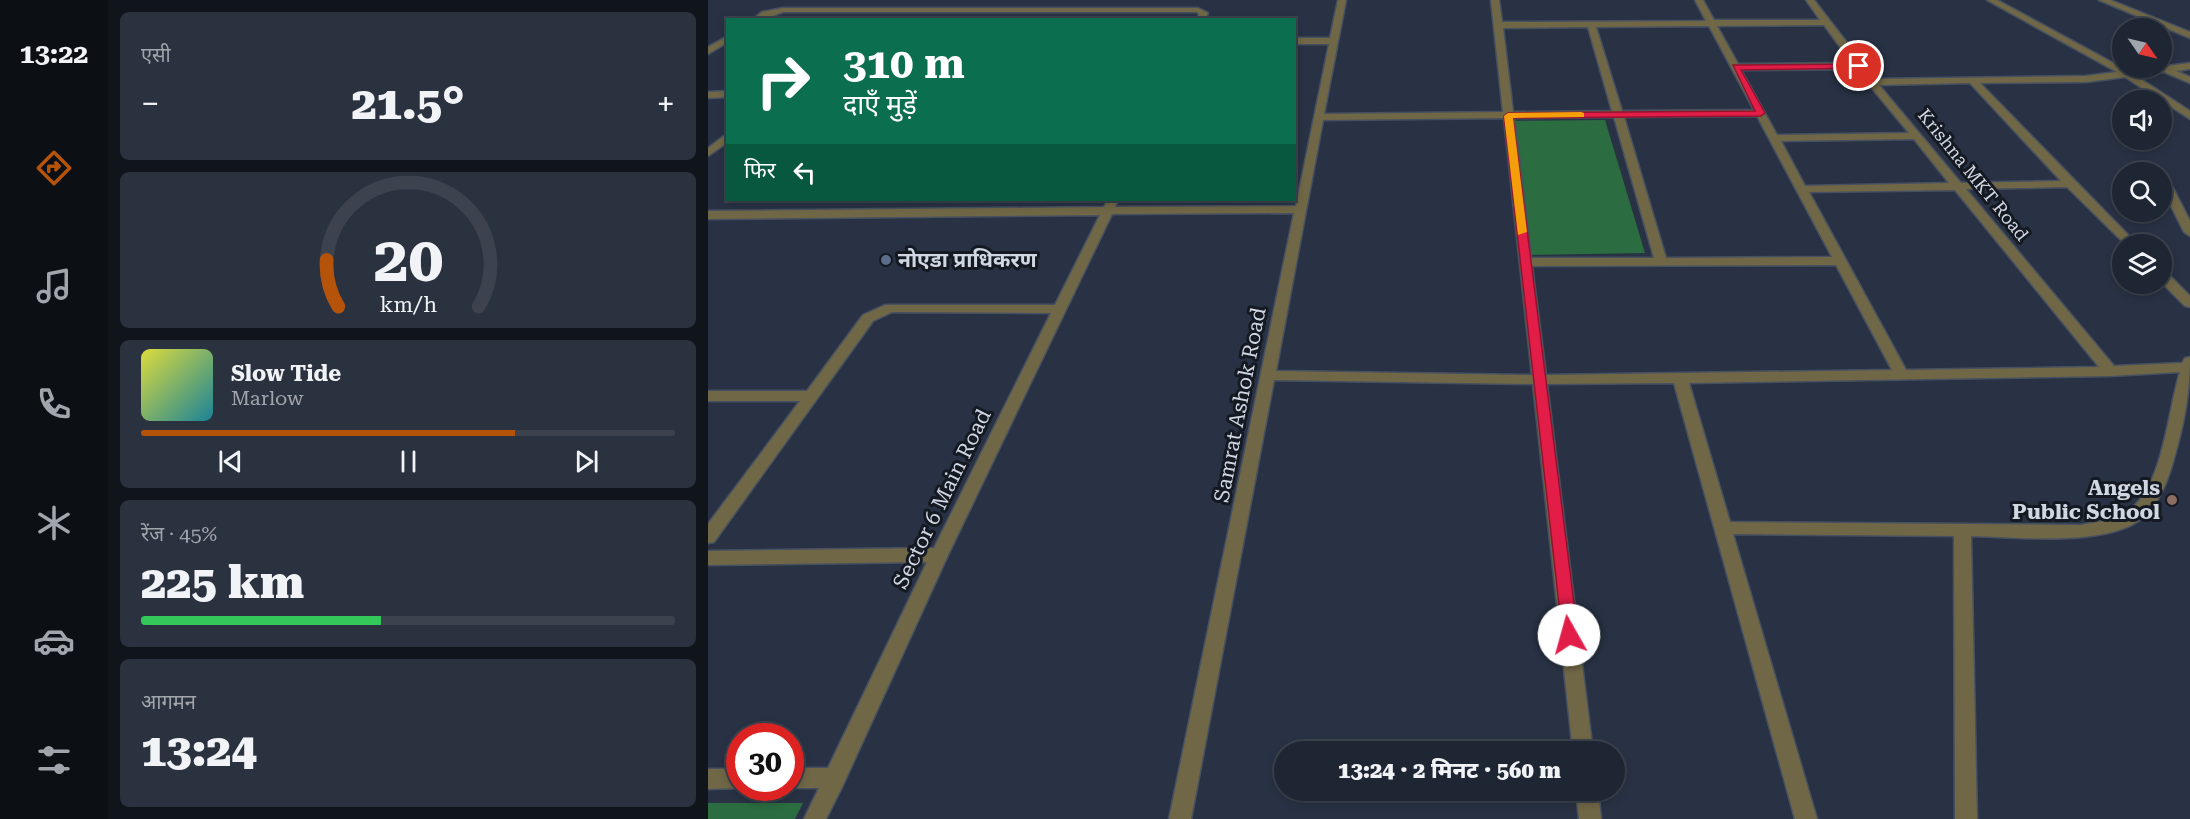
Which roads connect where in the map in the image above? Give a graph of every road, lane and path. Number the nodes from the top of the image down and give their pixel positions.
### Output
1 (1006, 0) edge
2 (1342, 0) edge
3 (1495, 0) edge
4 (1700, 0) edge
5 (1810, 0) edge
6 (1991, 0) edge
7 (2103, 0) edge
8 (997, 10) junction
9 (759, 18) edge
10 (991, 18) edge
11 (1202, 18) edge
12 (1825, 22) junction
13 (1591, 24) junction
14 (1713, 24) junction
15 (1498, 25) junction
16 (2190, 35) edge
17 (725, 41) edge
18 (1296, 41) edge
19 (1334, 41) junction
20 (708, 43) edge
21 (708, 51) edge
22 (1859, 66) junction
23 (2112, 66) edge
24 (2190, 66) edge
25 (1736, 67) junction
26 (2172, 69) edge
27 (2172, 72) edge
28 (2112, 76) edge
29 (2133, 78) edge
30 (2190, 80) edge
31 (1974, 81) junction
32 (1873, 82) junction
33 (726, 94) edge
34 (708, 95) edge
35 (1761, 113) junction
36 (1618, 114) junction
37 (1508, 116) junction
38 (2190, 116) edge
39 (1318, 117) junction
40 (1918, 136) junction
41 (726, 138) edge
42 (1774, 138) junction
43 (708, 153) edge
44 (2070, 184) junction
45 (1958, 186) junction
46 (1801, 189) junction
47 (2172, 198) edge
48 (960, 201) edge
49 (1110, 205) edge
50 (1300, 209) junction
51 (952, 213) junction
52 (708, 215) edge
53 (2190, 232) edge
54 (2121, 234) edge
55 (1661, 261) junction
56 (1840, 261) junction
57 (1525, 262) junction
58 (2172, 286) edge
59 (2190, 303) edge
60 (1059, 309) junction
61 (2189, 365) edge
62 (2110, 371) junction
63 (1268, 375) junction
64 (1902, 375) junction
65 (1680, 378) junction
66 (1539, 380) junction
67 (708, 396) edge
68 (812, 396) junction
69 (1724, 528) junction
70 (1962, 530) junction
71 (708, 537) edge
72 (939, 555) junction
73 (708, 558) edge
74 (1581, 741) edge
75 (804, 778) edge
76 (836, 778) junction
77 (708, 779) edge
78 (726, 779) edge
79 (1588, 801) edge
80 (815, 819) edge
81 (1180, 819) edge
82 (1590, 819) edge
83 (1806, 819) edge
84 (1966, 819) edge

1 - 8 street
2 - 19 street, Samrat Ashok Road
3 - 15 street
4 - 14 street
5 - 12 street, Krishna MKT Road
6 - 23 street
7 - 16 street
8 - 9 street
8 - 10 street
8 - 11 street
12 - 14 street
12 - 22 street, Krishna MKT Road
13 - 14 street
13 - 15 street
13 - 36 street
14 - 25 street
15 - 37 street
17 - 20 street
17 - 21 street
18 - 19 street
19 - 39 street, Samrat Ashok Road
22 - 25 street
22 - 32 street, Krishna MKT Road
24 - 26 street
25 - 35 street
27 - 30 street
28 - 31 street
29 - 38 street
31 - 32 street
31 - 44 street
32 - 40 street, Krishna MKT Road
33 - 34 street
35 - 36 street
35 - 42 street
36 - 37 street
36 - 55 street
37 - 39 street
37 - 57 street
39 - 50 street, Samrat Ashok Road
40 - 42 street
40 - 45 street, Krishna MKT Road
41 - 43 street
42 - 46 street
44 - 45 street
44 - 54 street
45 - 46 street
45 - 62 street, Krishna MKT Road
46 - 56 street
47 - 53 street
48 - 51 street
49 - 50 street
49 - 51 street
49 - 60 street, Sector 6 Main Road
50 - 63 street, Samrat Ashok Road
51 - 52 street
55 - 56 street
55 - 57 street
56 - 64 street
57 - 66 street
58 - 59 street
60 - 68 street
60 - 72 street, Sector 6 Main Road
61 - 62 street
61 - 70 street
62 - 64 street
63 - 66 street
63 - 81 street, Samrat Ashok Road
64 - 65 street
65 - 66 street
65 - 69 street
66 - 74 street
67 - 68 street
68 - 71 street
69 - 70 street
69 - 83 street
70 - 84 street
72 - 73 street
72 - 76 street, Sector 6 Main Road
75 - 76 street
76 - 80 street, Sector 6 Main Road
77 - 78 street
79 - 82 street

